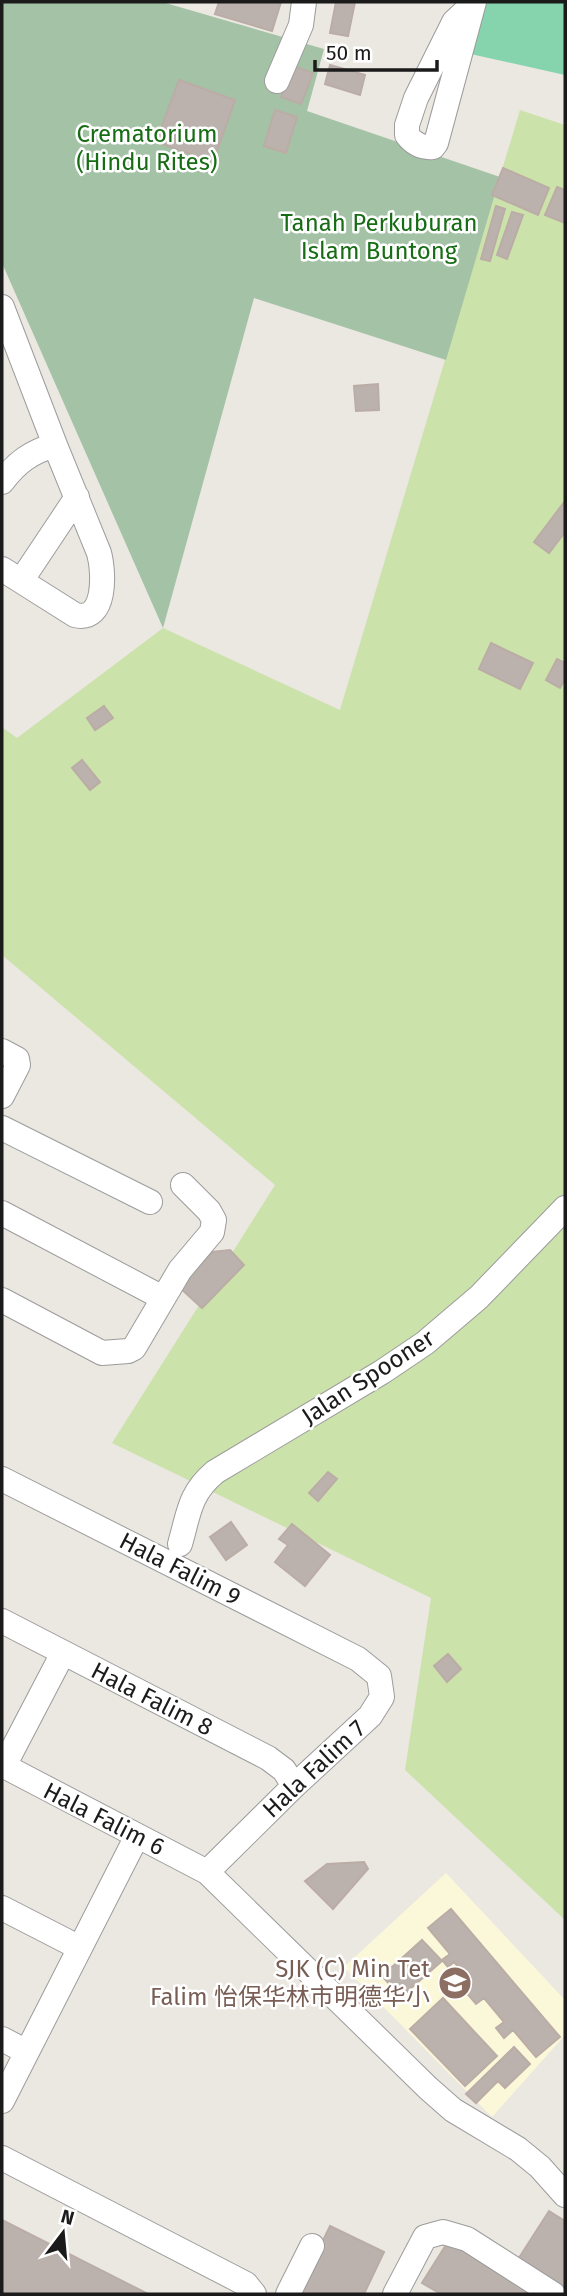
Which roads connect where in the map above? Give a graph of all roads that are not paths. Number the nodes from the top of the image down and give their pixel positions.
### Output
1 (304, 2) edge
2 (473, 3) edge
3 (277, 82) dead end
4 (4, 323) edge
5 (55, 445) junction
6 (2, 482) edge
7 (77, 497) junction
8 (12, 575) edge
9 (2, 1051) edge
10 (2, 1096) edge
11 (2, 1128) edge
12 (183, 1185) dead end
13 (150, 1202) dead end
14 (565, 1208) edge
15 (2, 1213) edge
16 (163, 1298) junction
17 (2, 1300) edge
18 (2, 1480) edge
19 (180, 1544) dead end
20 (2, 1621) edge
21 (63, 1653) junction
22 (358, 1659) joint
23 (3, 1766) edge
24 (295, 1786) junction
25 (138, 1836) junction
26 (207, 1872) junction
27 (2, 1908) edge
28 (80, 1948) junction
29 (2, 2039) edge
30 (27, 2052) junction
31 (2, 2101) edge
32 (2, 2158) edge
33 (565, 2195) edge
34 (312, 2246) dead end
35 (254, 2294) edge
36 (288, 2294) edge
37 (395, 2294) edge
38 (553, 2294) edge

1 - 3 street
2 - 2 street
4 - 5 street
5 - 6 street
5 - 7 street
7 - 8 street
7 - 8 street
9 - 10 street
11 - 13 street
12 - 16 street
14 - 19 street, Jalan Spooner
15 - 16 street
16 - 17 street
18 - 22 street, Hala Falim 9
20 - 21 street, Hala Falim 8
21 - 23 street
21 - 24 street, Hala Falim 8
22 - 24 street, Hala Falim 7
23 - 25 street, Hala Falim 6
24 - 26 street, Hala Falim 7
25 - 26 street, Hala Falim 6
25 - 28 street
26 - 33 street, Hala Falim 6
27 - 28 street
28 - 30 street
29 - 30 street
30 - 31 street
32 - 35 street
34 - 36 street
37 - 38 street

